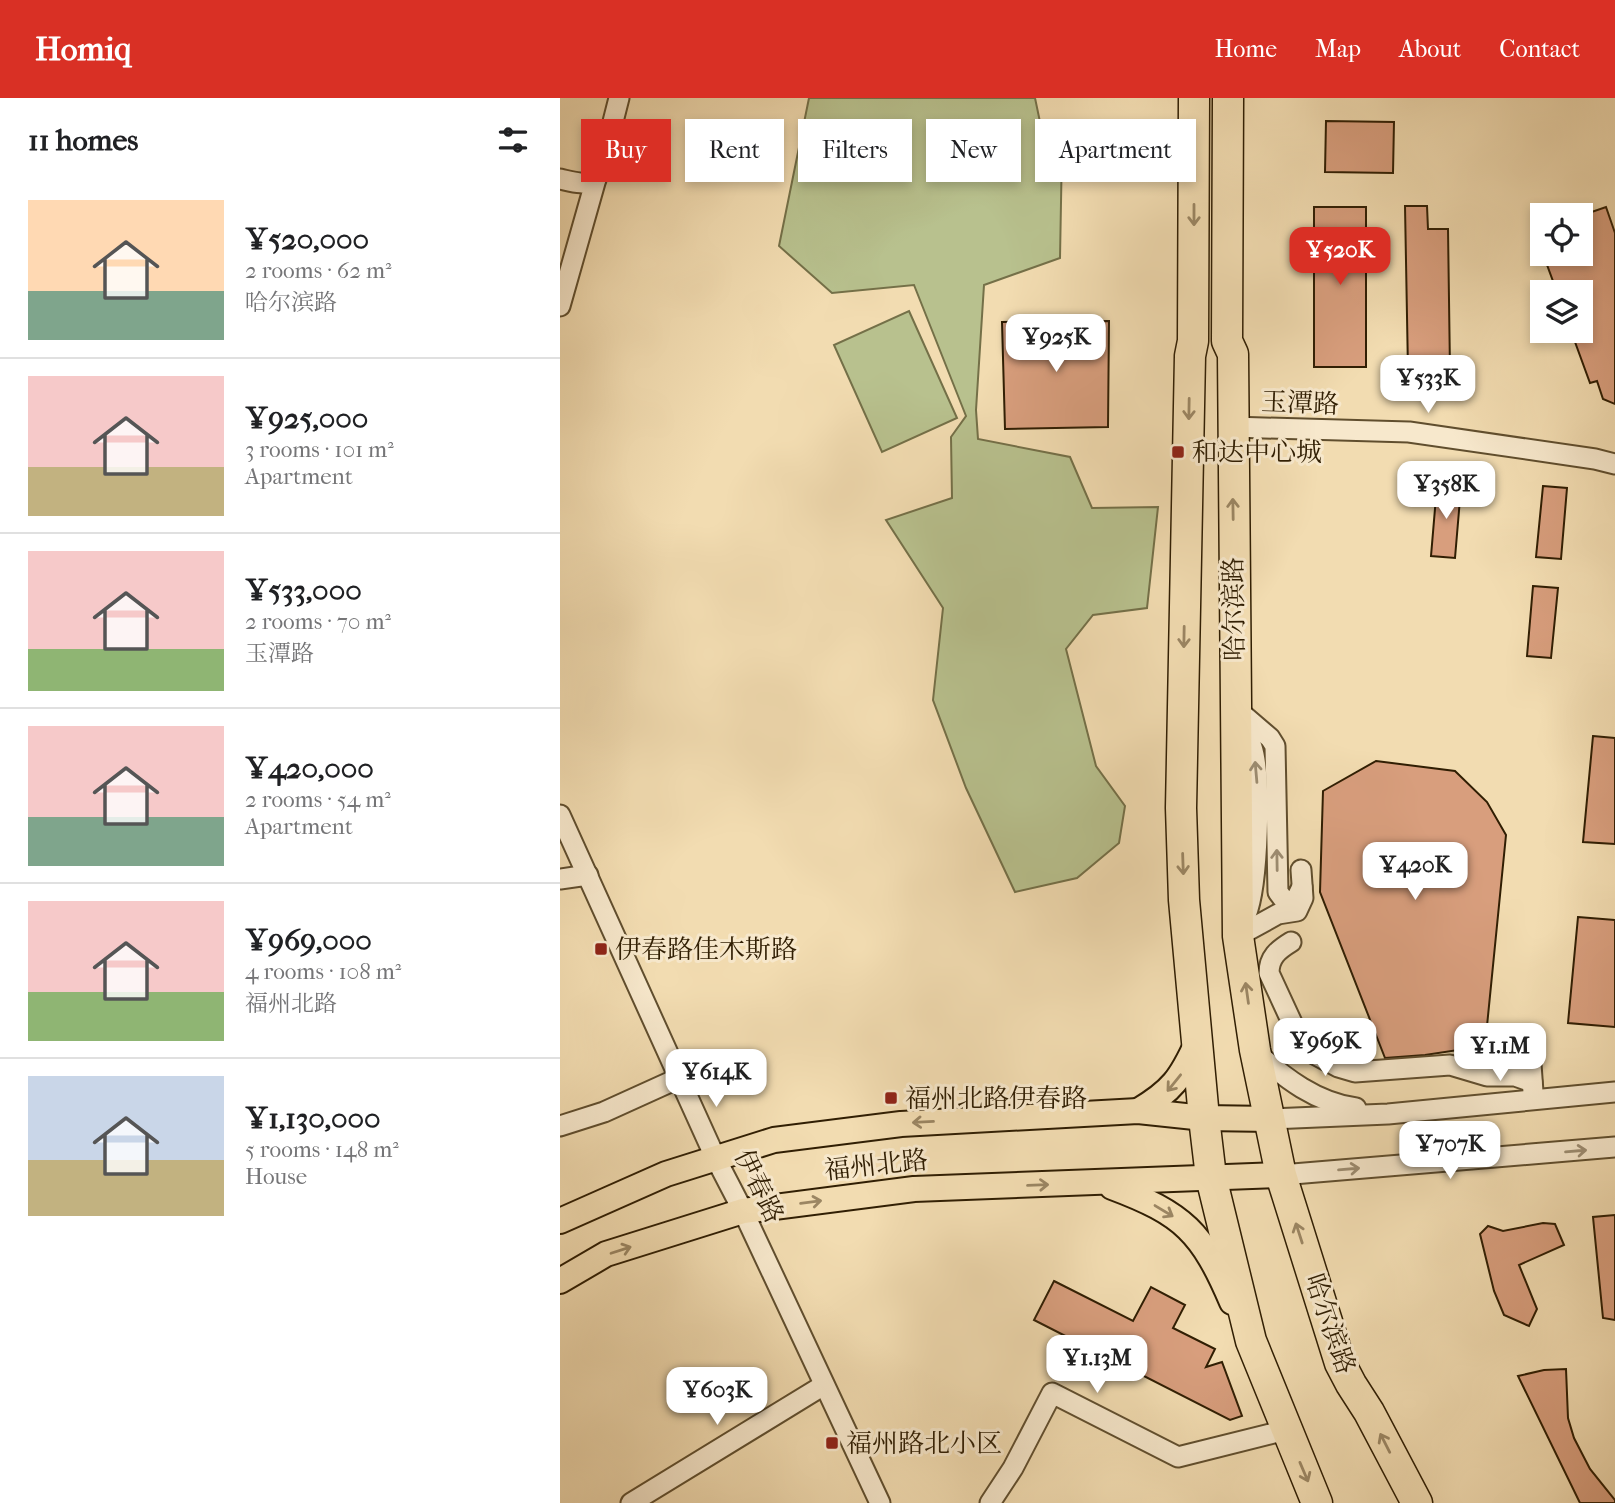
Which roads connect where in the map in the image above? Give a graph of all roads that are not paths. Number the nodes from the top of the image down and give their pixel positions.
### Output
1 (619, 98) edge
2 (1194, 98) edge
3 (1228, 98) edge
4 (614, 119) edge
5 (560, 179) edge
6 (592, 182) edge
7 (595, 182) edge
8 (560, 306) edge
9 (1232, 427) junction
10 (1615, 464) edge
11 (1236, 716) junction
12 (560, 814) edge
13 (588, 875) junction
14 (560, 879) edge
15 (1238, 936) junction
16 (1291, 942) dead end
17 (1196, 1043) junction
18 (1530, 1050) dead end
19 (1255, 1051) junction
20 (679, 1078) junction
21 (1532, 1091) junction
22 (1615, 1092) edge
23 (1138, 1111) junction
24 (1388, 1114) junction
25 (1204, 1118) junction
26 (1271, 1119) junction
27 (560, 1126) edge
28 (1615, 1147) edge
29 (715, 1157) junction
30 (1281, 1175) junction
31 (1211, 1177) junction
32 (1102, 1183) junction
33 (743, 1211) junction
34 (560, 1221) edge
35 (560, 1281) edge
36 (1251, 1341) junction
37 (824, 1385) junction
38 (1286, 1430) junction
39 (631, 1503) edge
40 (880, 1503) edge
41 (990, 1503) edge
42 (1317, 1503) edge
43 (1416, 1503) edge

1 - 4 street
2 -> 17 highway, 哈尔滨路
3 - 9 highway, 哈尔滨路
5 - 6 street
7 - 8 street
9 - 10 street, 玉潭路
11 -> 9 highway, 哈尔滨路
15 -> 11 highway, 哈尔滨路
15 -> 11 street
12 - 13 street, 伊春路
13 - 14 street
13 - 20 street, 伊春路
19 -> 15 highway, 哈尔滨路
16 - 21 street
17 -> 23 main road
17 - 25 highway, 哈尔滨路
18 - 21 street
19 - 24 street
19 - 26 highway, 哈尔滨路
20 - 27 street
20 - 29 street, 伊春路
21 - 22 street
21 - 24 street
23 - 25 main road, 福州北路
23 -> 29 main road, 福州北路
24 - 26 street
25 - 26 main road, 福州北路
25 - 31 highway, 哈尔滨路
26 - 30 highway, 哈尔滨路
30 -> 28 street
29 - 33 street, 伊春路
29 - 34 main road, 福州北路
30 - 31 main road, 福州北路
43 -> 30 highway, 哈尔滨路
31 - 32 main road, 福州北路
31 - 36 highway
33 -> 32 main road, 福州北路
32 -> 36 main road
35 -> 33 main road, 福州北路
33 - 37 street, 伊春路
36 - 38 highway
37 - 39 street
37 - 40 street, 伊春路
38 - 41 street
38 -> 42 highway

